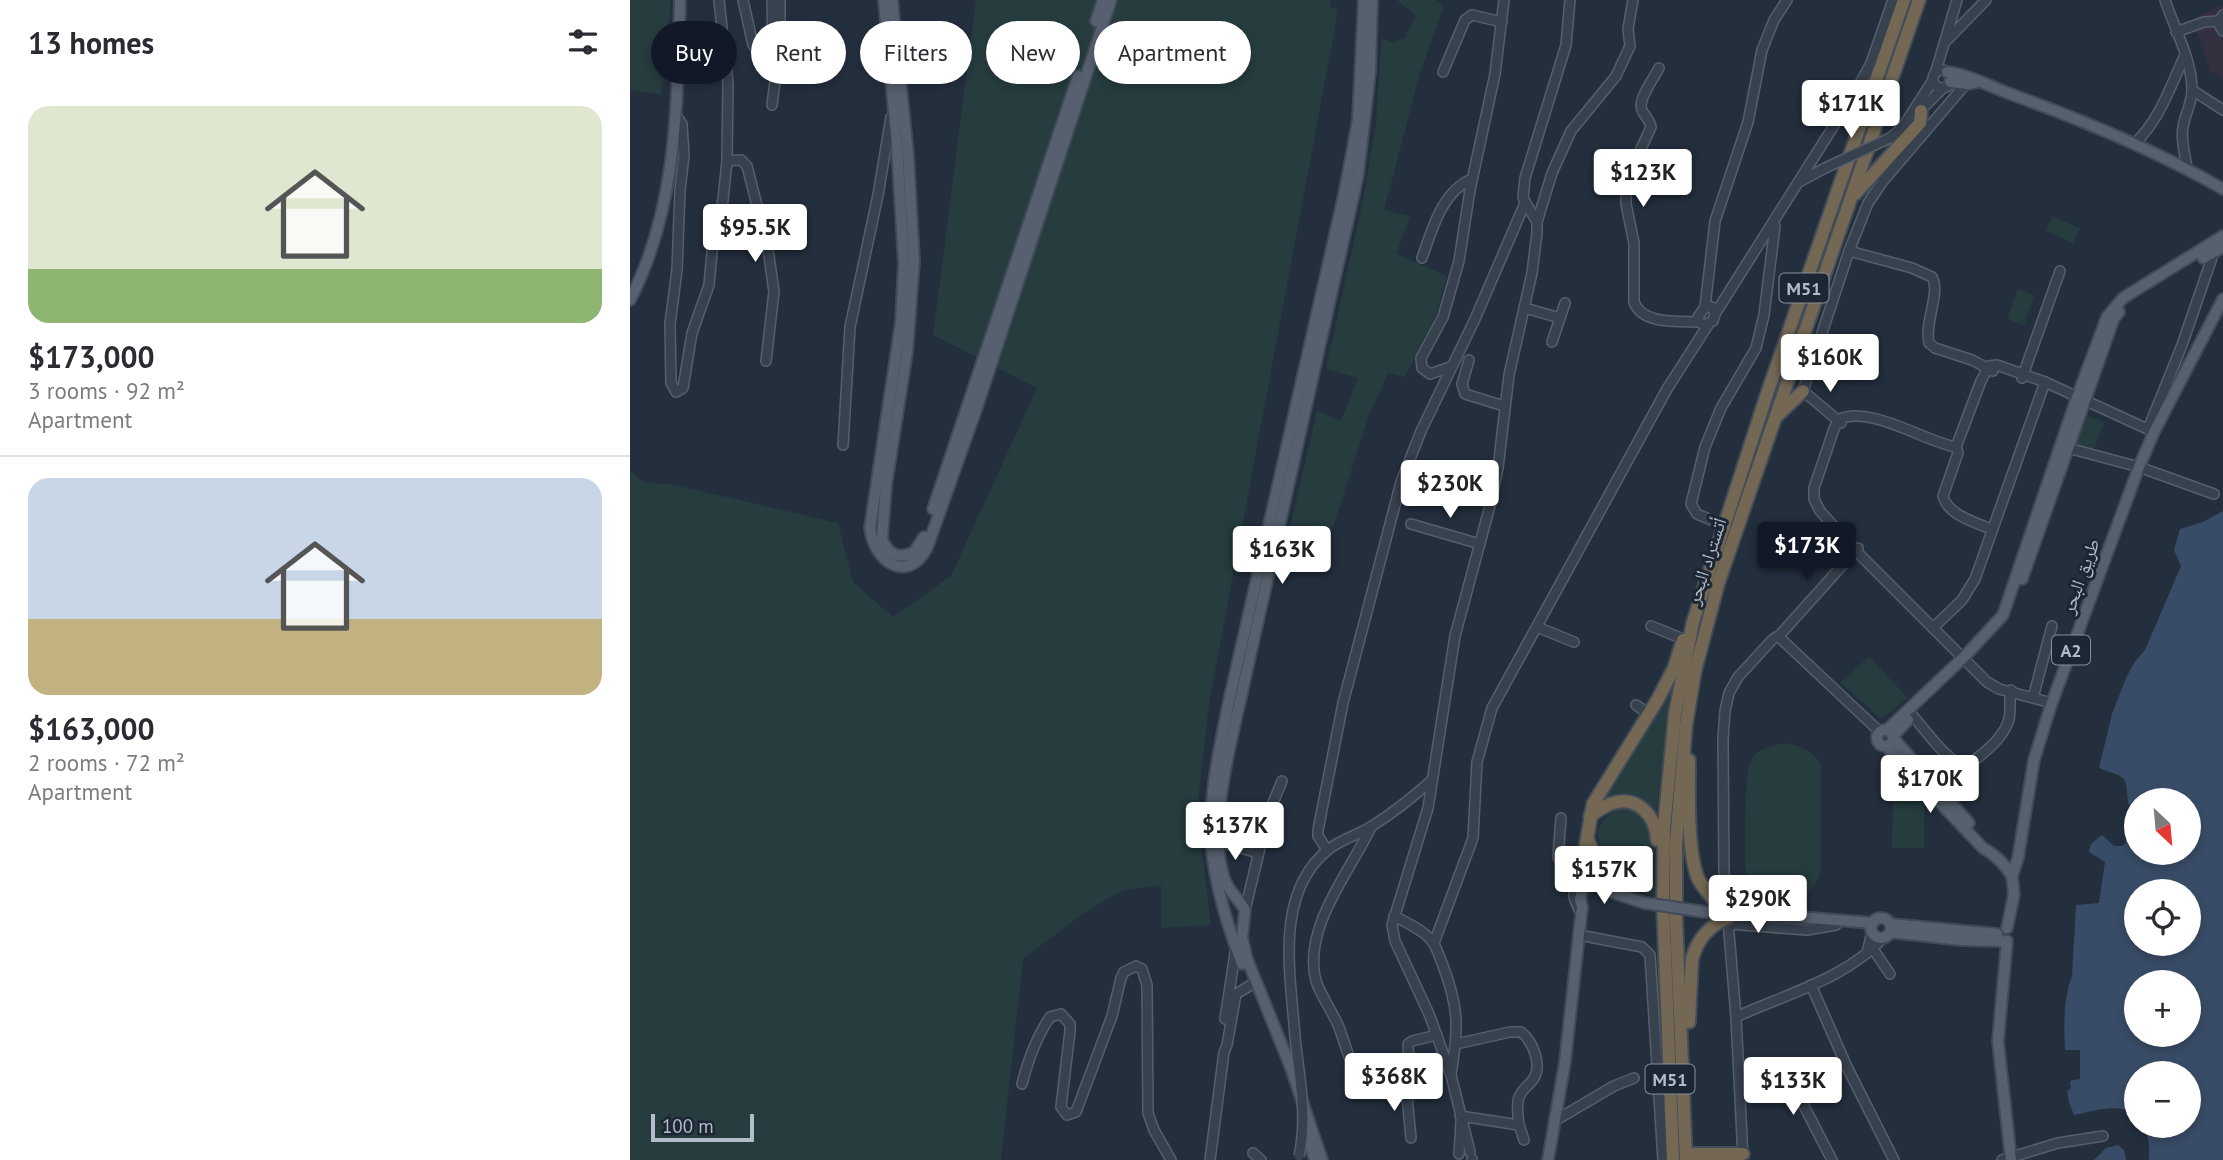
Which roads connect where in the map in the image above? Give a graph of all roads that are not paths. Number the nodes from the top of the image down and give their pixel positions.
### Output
1 (680, 0) edge
2 (719, 0) edge
3 (743, 0) edge
4 (772, 0) edge
5 (780, 0) edge
6 (884, 0) edge
7 (892, 0) edge
8 (1103, 0) edge
9 (1111, 0) edge
10 (1364, 0) edge
11 (1372, 0) edge
12 (1504, 0) edge
13 (1570, 0) edge
14 (1633, 0) edge
15 (1787, 0) edge
16 (1901, 0) edge
17 (1919, 0) edge
18 (1957, 0) edge
19 (1986, 0) edge
20 (2165, 0) edge
21 (2221, 18) edge
22 (1502, 22) junction
23 (2223, 31) edge
24 (2176, 32) junction
25 (1946, 41) junction
26 (2185, 55) junction
27 (1659, 68) dead end
28 (1443, 72) dead end
29 (1943, 79) junction
30 (1972, 81) junction
31 (2192, 90) junction
32 (1954, 97) junction
33 (772, 105) dead end
34 (893, 109) junction
35 (2223, 110) edge
36 (1921, 111) junction
37 (675, 114) junction
38 (1904, 127) junction
39 (2134, 144) junction
40 (727, 161) junction
41 (2187, 170) junction
42 (1472, 179) junction
43 (1797, 183) junction
44 (2223, 189) edge
45 (1853, 197) junction
46 (1525, 202) junction
47 (1776, 220) junction
48 (1537, 222) junction
49 (2220, 244) edge
50 (1849, 251) junction
51 (1422, 258) dead end
52 (2060, 271) dead end
53 (631, 295) edge
54 (2223, 299) edge
55 (1565, 303) dead end
56 (1705, 307) junction
57 (1525, 308) junction
58 (1715, 314) junction
59 (1560, 318) junction
60 (1703, 324) junction
61 (1804, 334) junction
62 (1552, 342) dead end
63 (1469, 360) dead end
64 (766, 361) dead end
65 (1811, 366) junction
66 (1450, 367) junction
67 (1989, 369) junction
68 (2023, 376) junction
69 (2044, 384) junction
70 (1803, 391) junction
71 (2079, 399) junction
72 (1504, 406) junction
73 (1775, 417) junction
74 (1840, 422) junction
75 (2151, 431) junction
76 (843, 445) dead end
77 (2068, 447) junction
78 (1957, 450) junction
79 (2139, 467) junction
80 (2214, 495) dead end
81 (1411, 524) dead end
82 (1724, 525) junction
83 (1991, 529) junction
84 (1480, 544) junction
85 (1858, 549) junction
86 (1693, 622) junction
87 (1651, 626) dead end
88 (1935, 626) junction
89 (2052, 626) dead end
90 (1536, 627) junction
91 (1778, 637) junction
92 (1683, 639) junction
93 (1574, 642) dead end
94 (1966, 658) junction
95 (2011, 690) junction
96 (2030, 695) junction
97 (2053, 701) junction
98 (1636, 705) dead end
99 (1649, 714) junction
100 (1912, 715) junction
101 (1686, 725) junction
102 (1886, 736) junction
103 (1432, 780) junction
104 (1282, 781) dead end
105 (1590, 817) junction
106 (1561, 818) dead end
107 (1371, 827) junction
108 (1220, 842) junction
109 (1327, 850) junction
110 (1258, 853) junction
111 (1593, 875) junction
112 (2013, 878) junction
113 (1663, 880) junction
114 (1237, 898) junction
115 (1223, 905) junction
116 (1245, 910) junction
117 (1581, 911) junction
118 (1394, 916) junction
119 (1726, 917) junction
120 (1799, 919) junction
121 (1836, 925) junction
122 (1872, 928) junction
123 (1888, 931) junction
124 (1579, 934) junction
125 (2001, 936) junction
126 (1434, 943) junction
127 (1236, 947) junction
128 (1870, 951) junction
129 (1890, 974) dead end
130 (1251, 985) junction
131 (1811, 985) junction
132 (1736, 1017) junction
133 (1437, 1035) junction
134 (1455, 1048) junction
135 (1224, 1052) junction
136 (1442, 1053) junction
137 (1451, 1075) junction
138 (1634, 1078) dead end
139 (1022, 1084) dead end
140 (1406, 1086) junction
141 (1685, 1095) junction
142 (1741, 1097) junction
143 (1461, 1118) junction
144 (1556, 1120) junction
145 (1519, 1125) junction
146 (2103, 1136) dead end
147 (1411, 1138) dead end
148 (1524, 1140) dead end
149 (1253, 1153) dead end
150 (1686, 1157) edge
151 (1743, 1157) edge
152 (1298, 1158) edge
153 (1459, 1158) edge
154 (1471, 1158) edge
155 (1669, 1159) edge
156 (2007, 1159) edge
157 (1171, 1160) edge
158 (1210, 1160) edge
159 (1261, 1160) edge
160 (1315, 1160) edge
161 (1322, 1160) edge
162 (1548, 1160) edge
163 (1832, 1160) edge
164 (1894, 1160) edge

1 - 37 main road
2 - 40 street
3 - 4 street
5 - 33 street
6 - 34 main road
7 - 8 main road
9 - 34 main road
10 - 115 main road
11 - 108 main road
12 - 22 street
13 - 46 street
14 - 48 street
15 - 56 street
16 - 43 street
16 - 82 highway, أتستراد البحر / M51
17 - 45 highway, أتستراد البحر / M51
18 - 25 street
19 - 25 street
20 - 24 street
21 - 23 street
21 - 24 street
22 - 28 street
22 - 42 street
24 - 26 street
25 - 29 street
26 - 31 street
26 - 39 street
27 - 60 street
29 - 30 main road
29 - 32 street
29 - 36 street
29 - 38 street
30 - 32 street
30 - 39 main road
31 - 35 street
31 - 41 street
32 - 50 street
34 - 76 street
36 - 38 street
36 - 45 highway
37 - 40 street
37 - 53 main road
38 - 43 street, bridge
39 - 41 main road
40 - 64 street
41 - 44 main road
42 - 51 street
42 - 66 street
43 - 47 street
45 - 61 highway, أتستراد البحر / M51
46 - 48 street
46 - 66 street
47 - 58 street
47 - 82 street
48 - 57 street
49 - 71 main road
49 - 75 street, طريق البحر / A2
50 - 65 street
50 - 67 street
52 - 68 street
54 - 75 main road, طريق البحر / A2
55 - 59 street
56 - 58 street
56 - 60 street
57 - 59 street
57 - 72 street
58 - 60 street
59 - 62 street
60 - 90 street
61 - 65 highway
61 - 73 highway, أتستراد البحر / M51
63 - 72 street
65 - 70 street
66 - 109 street
67 - 68 street
67 - 78 street
68 - 69 street
69 - 71 street
69 - 83 street
70 - 73 highway
70 - 74 street
71 - 75 street
71 - 77 main road
71 - 94 main road
72 - 84 street
73 - 101 highway, أتستراد البحر / M51
74 - 78 street
74 - 85 street
75 - 79 main road, طريق البحر / A2
77 - 79 street
77 - 94 main road
78 - 83 street
79 - 80 street
79 - 97 main road, طريق البحر / A2
81 - 84 street
82 - 86 highway, أتستراد البحر / M51
83 - 88 street
84 - 103 street
85 - 88 street
85 - 91 street
86 - 92 highway
86 - 113 highway, أتستراد البحر / M51
87 - 92 street
88 - 94 street
89 - 96 street
90 - 93 street
90 - 126 street
91 - 102 street
91 - 119 street
92 - 99 highway
94 - 95 street
94 - 100 main road
94 - 102 main road
95 - 96 street
95 - 100 street
96 - 97 street
97 - 112 main road, طريق البحر / A2
98 - 99 street
99 - 105 highway
100 - 102 main road
101 - 119 highway
101 - 141 highway, أتستراد البحر / M51
102 - 112 main road
103 - 107 street
103 - 118 street
104 - 110 street
105 - 111 highway
105 - 113 highway
106 - 117 street
107 - 109 street
107 - 140 street
108 - 110 street
108 - 114 main road
109 - 152 street, bridge
110 - 116 street
111 - 117 main road
111 - 119 main road, bridge
112 - 125 main road, طريق البحر / A2
113 - 155 highway, أتستراد البحر / M51
114 - 115 main road
114 - 116 main road
115 - 127 main road
116 - 161 main road
117 - 124 main road
118 - 126 street
118 - 133 street
119 - 120 main road, bridge
119 - 121 street
119 - 132 street
119 - 141 highway, bridge
120 - 121 main road
120 - 122 main road
121 - 122 main road
122 - 123 main road
122 - 123 main road
122 - 128 street
123 - 125 main road
123 - 128 street
124 - 144 main road
124 - 155 street
125 - 156 main road, طريق البحر / A2
126 - 134 street
127 - 130 main road
127 - 135 street
128 - 129 street
128 - 131 street
130 - 135 street
130 - 160 main road
131 - 132 street
131 - 164 street
132 - 142 street
133 - 136 street
133 - 140 street
134 - 136 street
134 - 137 street
134 - 145 street
135 - 158 street
136 - 137 street
137 - 143 street
138 - 144 street
139 - 157 street
140 - 147 street
141 - 150 highway, أتستراد البحر / M51
142 - 151 street
142 - 163 street
143 - 145 street
143 - 153 street
143 - 154 street
144 - 162 main road
145 - 148 street
146 - 156 street
149 - 159 street
150 - 151 highway
153 - 154 street

